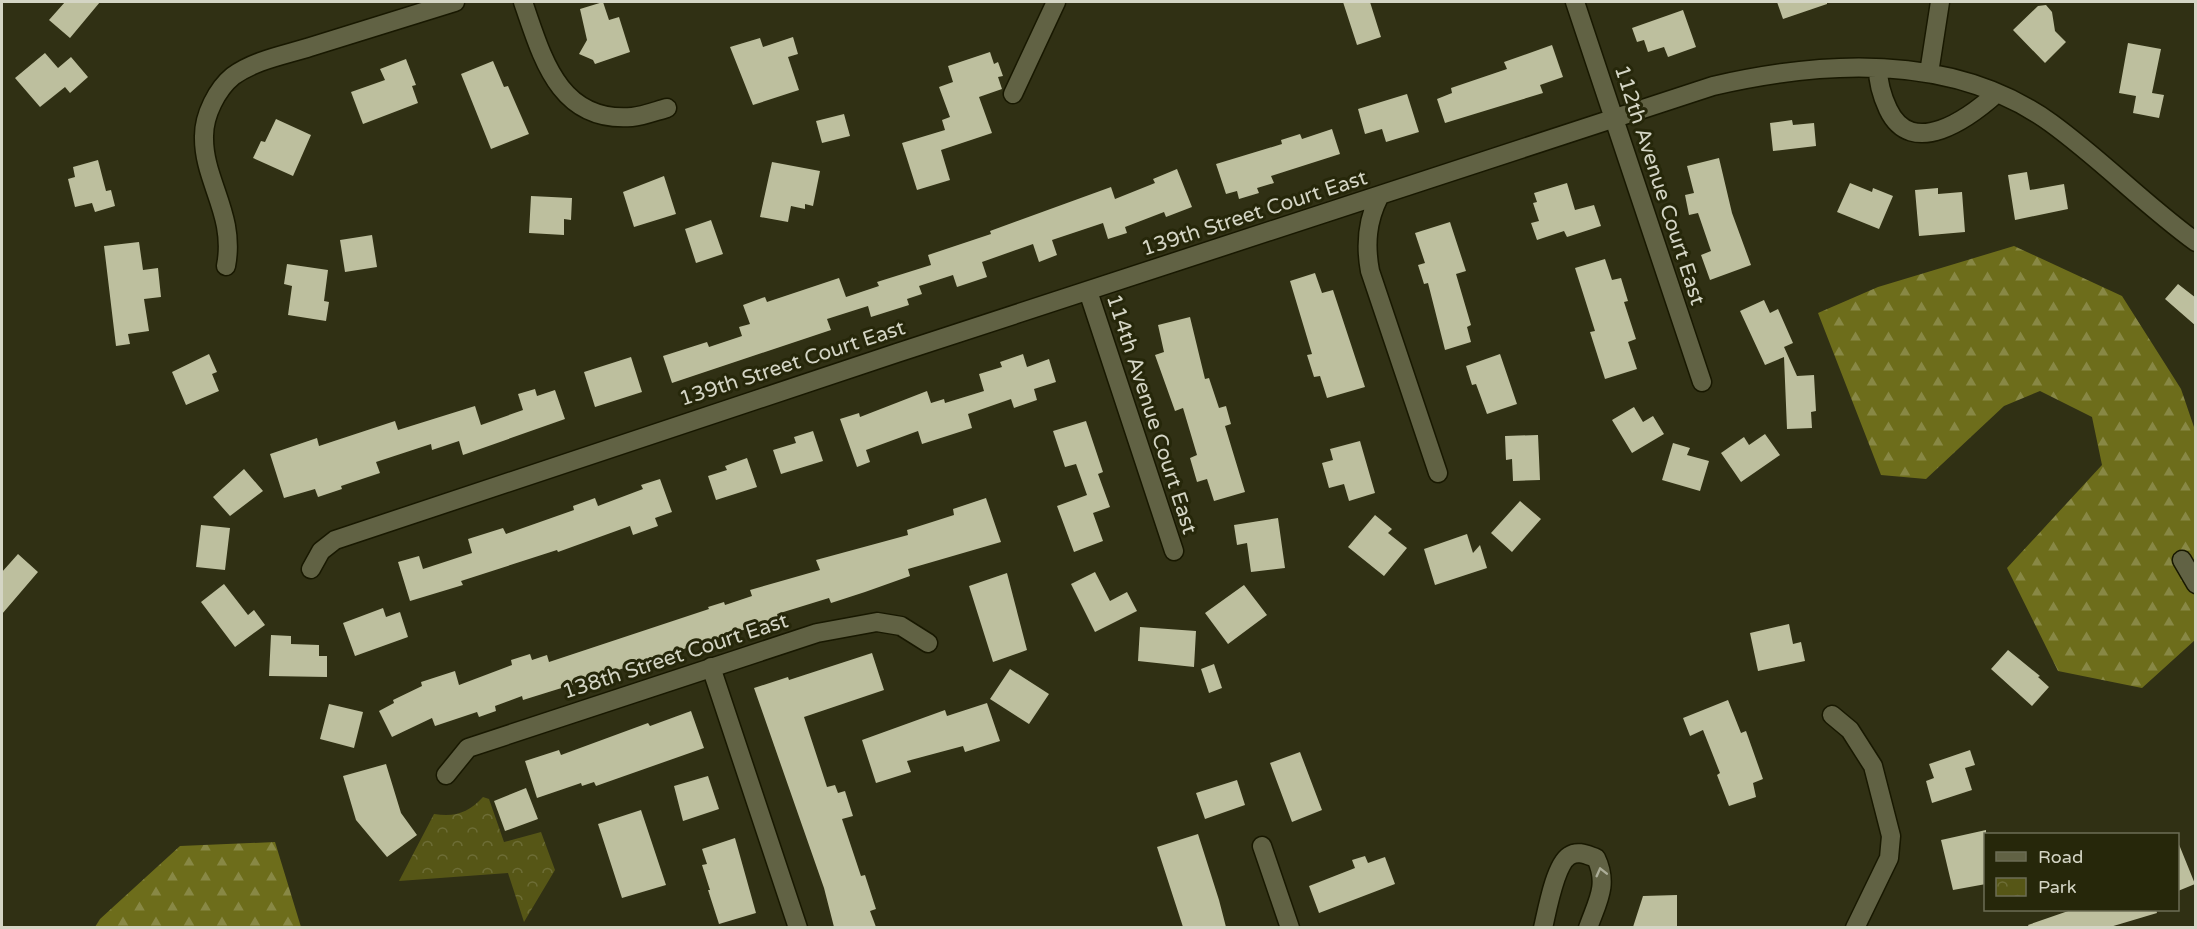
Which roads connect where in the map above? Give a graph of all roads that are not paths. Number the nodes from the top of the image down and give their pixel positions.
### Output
1 (454, 2) edge
2 (523, 2) edge
3 (1056, 2) edge
4 (1575, 2) edge
5 (1940, 2) edge
6 (1878, 69) junction
7 (1929, 73) junction
8 (1997, 93) junction
9 (1013, 94) dead end
10 (667, 108) dead end
11 (1614, 119) junction
12 (1379, 197) junction
13 (2196, 242) edge
14 (226, 266) dead end
15 (1088, 291) junction
16 (1702, 382) dead end
17 (1438, 473) dead end
18 (1174, 551) dead end
19 (2182, 560) dead end
20 (311, 569) dead end
21 (2196, 584) edge
22 (928, 643) dead end
23 (711, 668) junction
24 (1832, 714) dead end
25 (446, 775) dead end
26 (1262, 846) dead end
27 (798, 927) edge
28 (1290, 927) edge
29 (1543, 927) edge
30 (1588, 927) edge
31 (1855, 927) edge

1 - 14 street
2 - 10 street
3 - 9 street
4 - 11 street, 112th Avenue Court East
5 - 7 street
6 - 7 street, 139th Street Court East
6 - 8 street
6 - 11 street, 139th Street Court East
7 - 8 street, 139th Street Court East
8 - 13 street, 139th Street Court East
11 - 12 street, 139th Street Court East
11 - 16 street, 112th Avenue Court East
12 - 15 street, 139th Street Court East
12 - 17 street
15 - 18 street, 114th Avenue Court East
15 - 20 street, 139th Street Court East
19 - 21 street
22 - 23 street, 138th Street Court East
23 - 25 street, 138th Street Court East
23 - 27 street
24 - 31 street
26 - 28 street
30 -> 29 street

